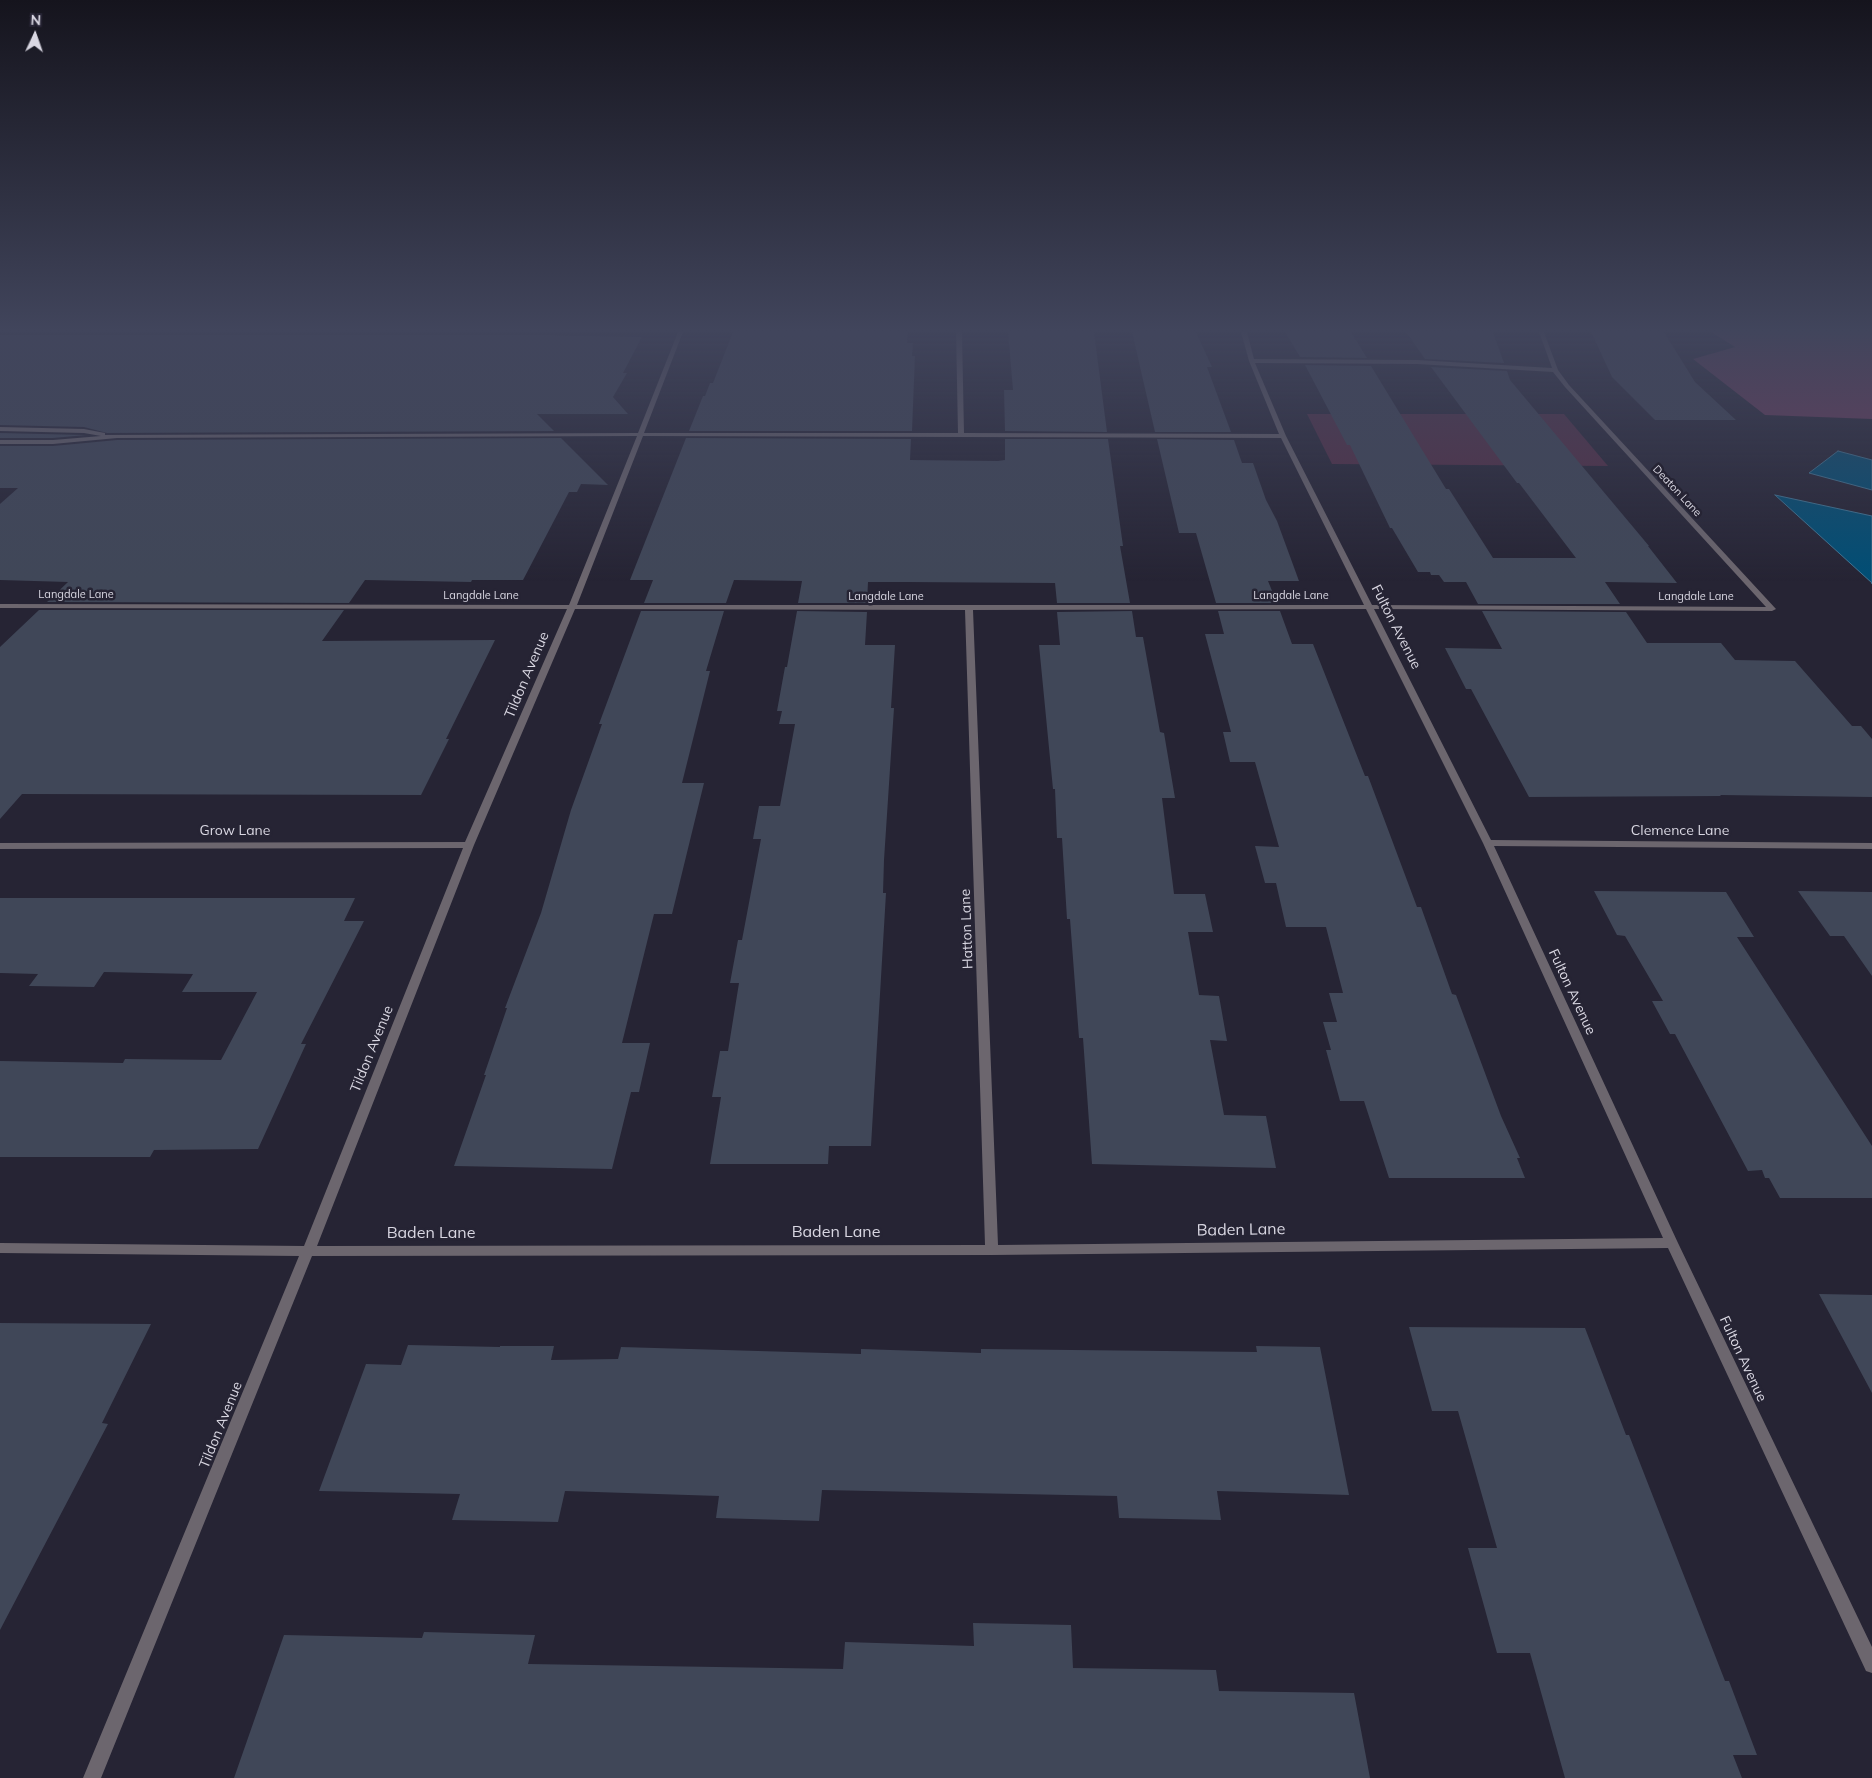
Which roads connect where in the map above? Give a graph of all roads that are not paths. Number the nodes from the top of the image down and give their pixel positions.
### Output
1 (648, 415) edge
2 (960, 415) edge
3 (1274, 415) edge
4 (1594, 415) edge
5 (0, 429) edge
6 (641, 434) junction
7 (961, 435) junction
8 (117, 436) junction
9 (1283, 436) junction
10 (0, 442) edge
11 (0, 606) edge
12 (572, 607) junction
13 (1369, 607) junction
14 (969, 608) junction
15 (1772, 609) joint
16 (1488, 843) junction
17 (469, 845) junction
18 (0, 846) edge
19 (1872, 846) edge
20 (1672, 1244) junction
21 (0, 1248) edge
22 (992, 1250) junction
23 (308, 1251) junction
24 (1872, 1665) edge
25 (92, 1778) edge

1 - 6 street, Tildon Avenue
2 - 7 street
3 - 9 street, Fulton Avenue
4 - 15 street, Deaton Lane
5 - 8 street
6 - 7 street
6 - 8 street
6 - 12 street, Tildon Avenue
7 - 9 street
8 - 10 street
9 - 13 street, Fulton Avenue
11 - 12 street, Langdale Lane
12 - 14 street, Langdale Lane
12 - 17 street, Tildon Avenue
13 - 14 street, Langdale Lane
13 - 15 street, Langdale Lane
13 - 16 street, Fulton Avenue
14 - 22 street, Hatton Lane
16 - 19 street, Clemence Lane
16 - 20 street, Fulton Avenue
17 - 18 street, Grow Lane
17 - 23 street, Tildon Avenue
20 - 22 street, Baden Lane
20 - 24 street, Fulton Avenue
21 - 23 street, Baden Lane
22 - 23 street, Baden Lane
23 - 25 street, Tildon Avenue

